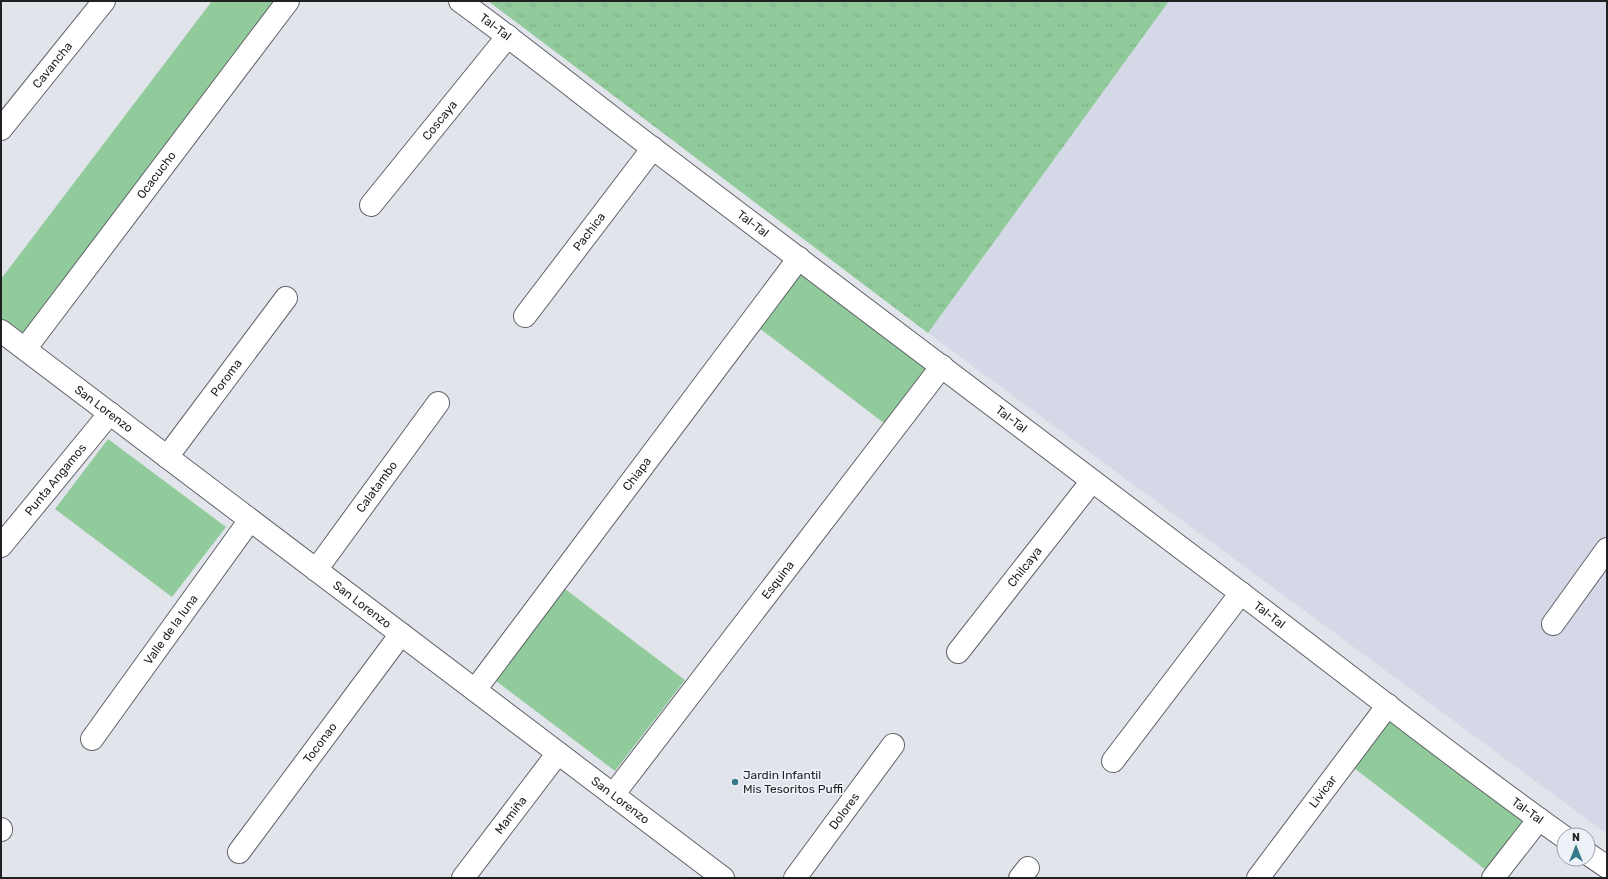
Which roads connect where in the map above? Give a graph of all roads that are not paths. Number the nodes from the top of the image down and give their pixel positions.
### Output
1 (104, 1) edge
2 (288, 1) edge
3 (460, 1) edge
4 (508, 36) junction
5 (1, 129) edge
6 (653, 148) junction
7 (371, 205) dead end
8 (799, 258) junction
9 (286, 298) dead end
10 (525, 316) dead end
11 (1, 331) edge
12 (25, 349) junction
13 (942, 366) junction
14 (438, 403) dead end
15 (110, 413) junction
16 (167, 457) junction
17 (1092, 481) junction
18 (250, 520) junction
19 (1, 546) edge
20 (1607, 549) edge
21 (316, 570) junction
22 (1241, 593) junction
23 (1553, 624) dead end
24 (401, 634) junction
25 (958, 652) dead end
26 (475, 690) junction
27 (1388, 706) junction
28 (92, 739) dead end
29 (893, 745) dead end
30 (558, 753) junction
31 (1112, 761) dead end
32 (613, 795) junction
33 (1539, 819) junction
34 (1556, 831) edge
35 (239, 852) dead end
36 (1596, 859) edge
37 (1607, 867) edge
38 (716, 876) edge
39 (463, 878) edge
40 (795, 878) edge
41 (1258, 878) edge
42 (1494, 878) edge

1 - 5 street, Cavancha
2 - 12 street, Ocacucho
3 - 4 street, Tal-Tal
4 - 6 street, Tal-Tal
4 - 7 street, Coscaya
6 - 8 street, Tal-Tal
6 - 10 street, Pachica
8 - 13 street, Tal-Tal
8 - 26 street, Chiapa
9 - 16 street, Poroma
11 - 12 street, San Lorenzo
12 - 15 street, San Lorenzo
13 - 17 street, Tal-Tal
13 - 32 street, Esquina
14 - 21 street, Calatambo
15 - 16 street, San Lorenzo
15 - 19 street, Punta Angamos
16 - 18 street, San Lorenzo
17 - 22 street, Tal-Tal
17 - 25 street, Chilcaya
18 - 21 street, San Lorenzo
18 - 28 street, Valle de la luna
20 - 23 street
21 - 24 street, San Lorenzo
22 - 27 street, Tal-Tal
22 - 31 street
24 - 26 street, San Lorenzo
24 - 35 street, Toconao
26 - 30 street, San Lorenzo
27 - 33 street, Tal-Tal
27 - 41 street, Livicar
29 - 40 street, Dolores
30 - 32 street, San Lorenzo
30 - 39 street, Mamiña
32 - 38 street, San Lorenzo
33 - 34 street, Tal-Tal
33 - 42 street
36 - 37 street

